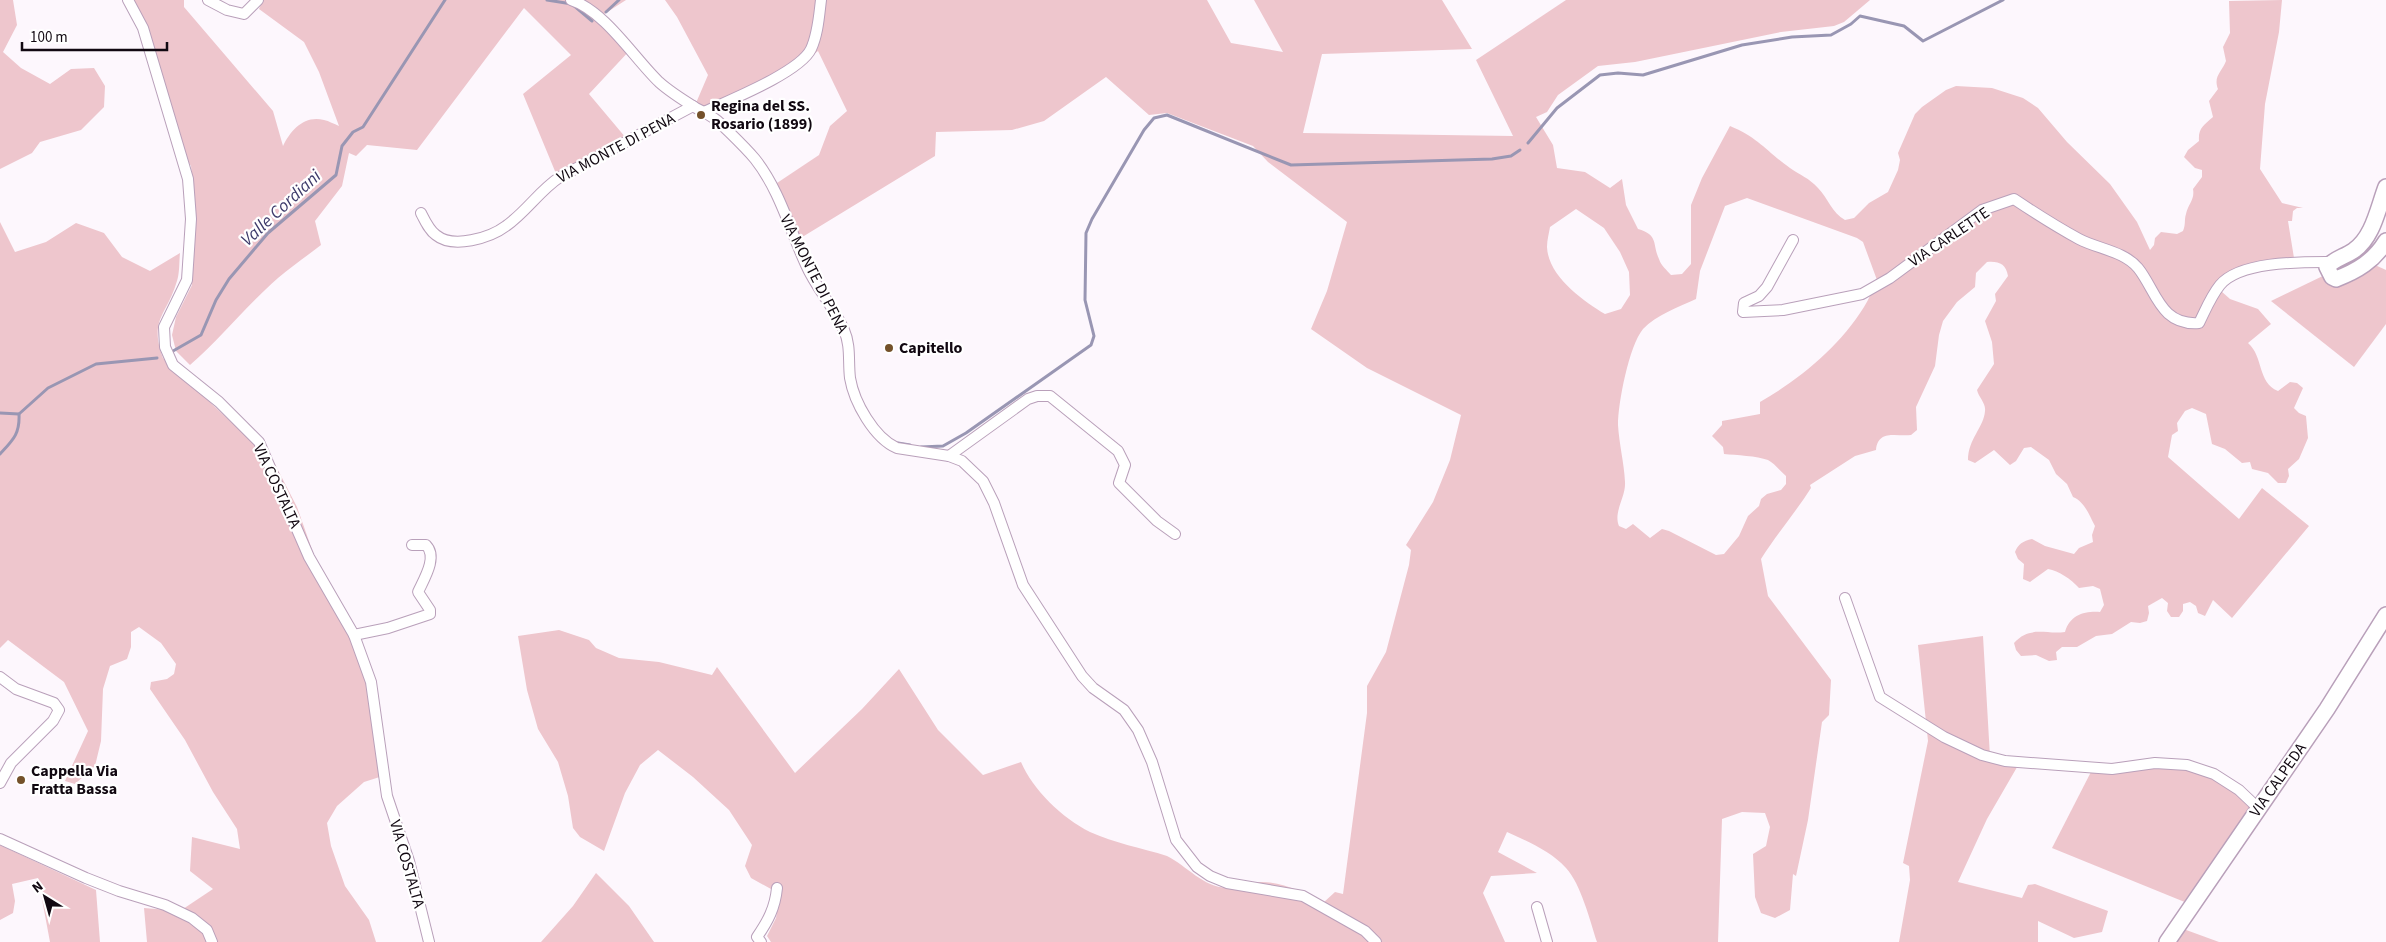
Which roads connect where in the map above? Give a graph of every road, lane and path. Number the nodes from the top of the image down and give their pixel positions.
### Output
1 (128, 0) edge
2 (208, 0) edge
3 (258, 0) edge
4 (571, 0) edge
5 (821, 0) edge
6 (694, 106) junction
7 (706, 111) junction
8 (2386, 187) edge
9 (421, 213) dead end
10 (1793, 240) dead end
11 (2386, 241) edge
12 (2332, 262) junction
13 (949, 456) junction
14 (1175, 534) dead end
15 (412, 545) dead end
16 (1845, 598) dead end
17 (2386, 615) edge
18 (354, 635) junction
19 (0, 678) edge
20 (0, 783) edge
21 (2258, 808) junction
22 (0, 839) edge
23 (778, 888) dead end
24 (1537, 907) dead end
25 (212, 942) edge
26 (429, 942) edge
27 (762, 942) edge
28 (1376, 942) edge
29 (1547, 942) edge
30 (2167, 942) edge

1 - 18 street, VIA COSTALTA
2 - 3 street
4 - 6 street, VIA MONTE DI PENA
5 - 7 street
6 - 7 street, VIA MONTE DI PENA
6 - 9 street, VIA MONTE DI PENA
7 - 13 street, VIA MONTE DI PENA
8 - 12 street
10 - 12 street, VIA CARLETTE
11 - 12 street
13 - 14 street
13 - 28 street, VIA MONTE DI PENA
15 - 18 street
16 - 21 street
17 - 21 street, VIA CALPEDA
18 - 26 street, VIA COSTALTA
19 - 20 street
21 - 30 street, VIA CALPEDA
22 - 25 street
23 - 27 street
24 - 29 street

